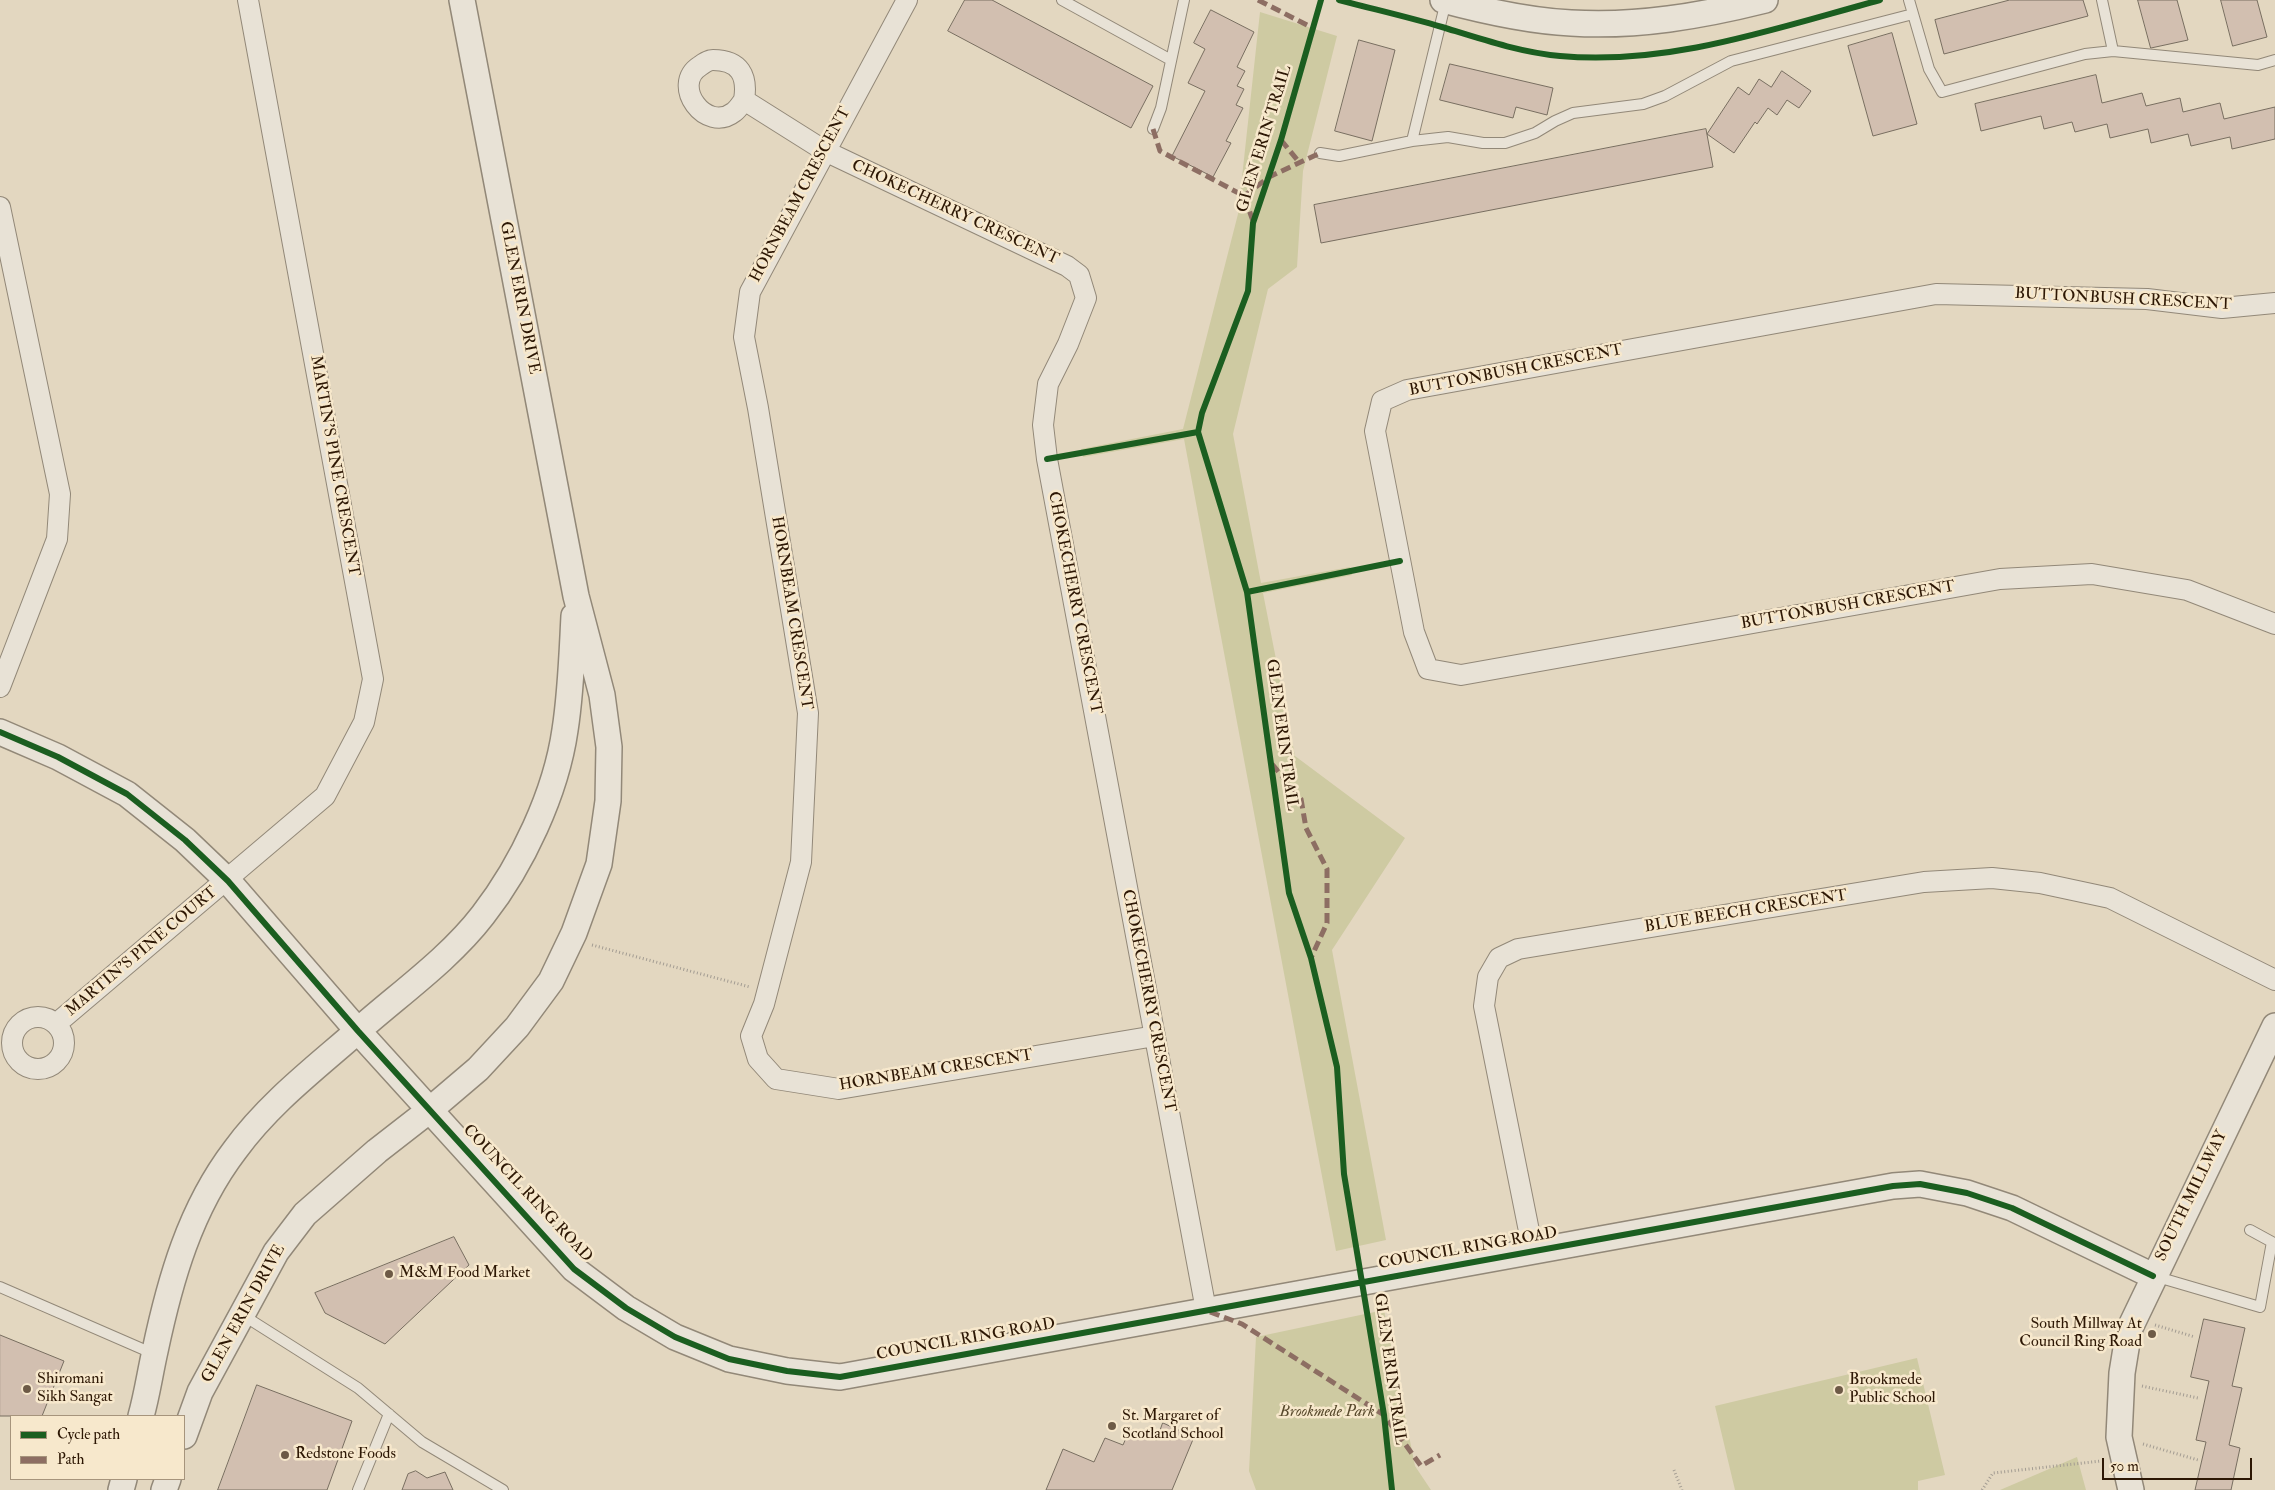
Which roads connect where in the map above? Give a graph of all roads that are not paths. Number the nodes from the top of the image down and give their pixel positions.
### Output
1 (248, 0) edge
2 (462, 0) edge
3 (908, 0) edge
4 (1062, 0) edge
5 (1184, 0) edge
6 (1765, 0) edge
7 (1910, 0) edge
8 (2102, 0) edge
9 (1457, 2) edge
10 (1914, 14) junction
11 (2113, 51) junction
12 (1171, 60) junction
13 (2275, 60) edge
14 (744, 100) dead end
15 (1153, 129) dead end
16 (1412, 141) junction
17 (825, 151) junction
18 (1320, 153) dead end
19 (0, 207) edge
20 (2275, 303) edge
21 (576, 596) junction
22 (2275, 624) edge
23 (0, 687) edge
24 (0, 732) edge
25 (228, 880) junction
26 (2275, 980) edge
27 (56, 1024) dead end
28 (2275, 1026) edge
29 (358, 1031) junction
30 (1155, 1036) junction
31 (431, 1110) junction
32 (2250, 1230) dead end
33 (1533, 1251) junction
34 (2153, 1276) junction
35 (0, 1287) edge
36 (1206, 1310) junction
37 (241, 1314) junction
38 (154, 1354) junction
39 (389, 1414) junction
40 (141, 1415) edge
41 (185, 1433) edge
42 (358, 1490) edge
43 (503, 1490) edge
44 (2131, 1490) edge

1 - 25 street, MARTIN'S PINE CRESCENT
2 - 21 street, GLEN ERIN DRIVE
3 - 17 street, HORNBEAM CRESCENT
4 - 12 lane
5 - 12 lane
6 - 9 street
7 - 10 lane
8 - 11 lane
9 - 16 lane
10 - 11 lane
10 - 16 lane
11 - 13 lane
12 - 15 lane
14 - 17 street, CHOKECHERRY CRESCENT
16 - 18 lane
17 - 30 street, CHOKECHERRY CRESCENT
17 - 30 street, HORNBEAM CRESCENT
19 - 23 street
20 - 22 street, BUTTONBUSH CRESCENT
21 - 29 street, GLEN ERIN DRIVE
21 - 31 street, GLEN ERIN DRIVE
24 - 25 street, COUNCIL RING ROAD
25 - 27 street, MARTIN'S PINE COURT
25 - 29 street, COUNCIL RING ROAD
26 - 33 street, BLUE BEECH CRESCENT
28 - 34 street, SOUTH MILLWAY
29 - 31 street, COUNCIL RING ROAD
29 - 38 street, GLEN ERIN DRIVE
30 - 36 street, CHOKECHERRY CRESCENT
31 - 36 street, COUNCIL RING ROAD
31 - 37 street, GLEN ERIN DRIVE
32 - 34 lane
33 - 34 street, COUNCIL RING ROAD
33 - 36 street, COUNCIL RING ROAD
34 - 44 street, SOUTH MILLWAY
35 - 38 lane
37 - 39 lane
37 - 41 street, GLEN ERIN DRIVE
38 - 40 street, GLEN ERIN DRIVE
39 - 42 lane
39 - 43 lane

